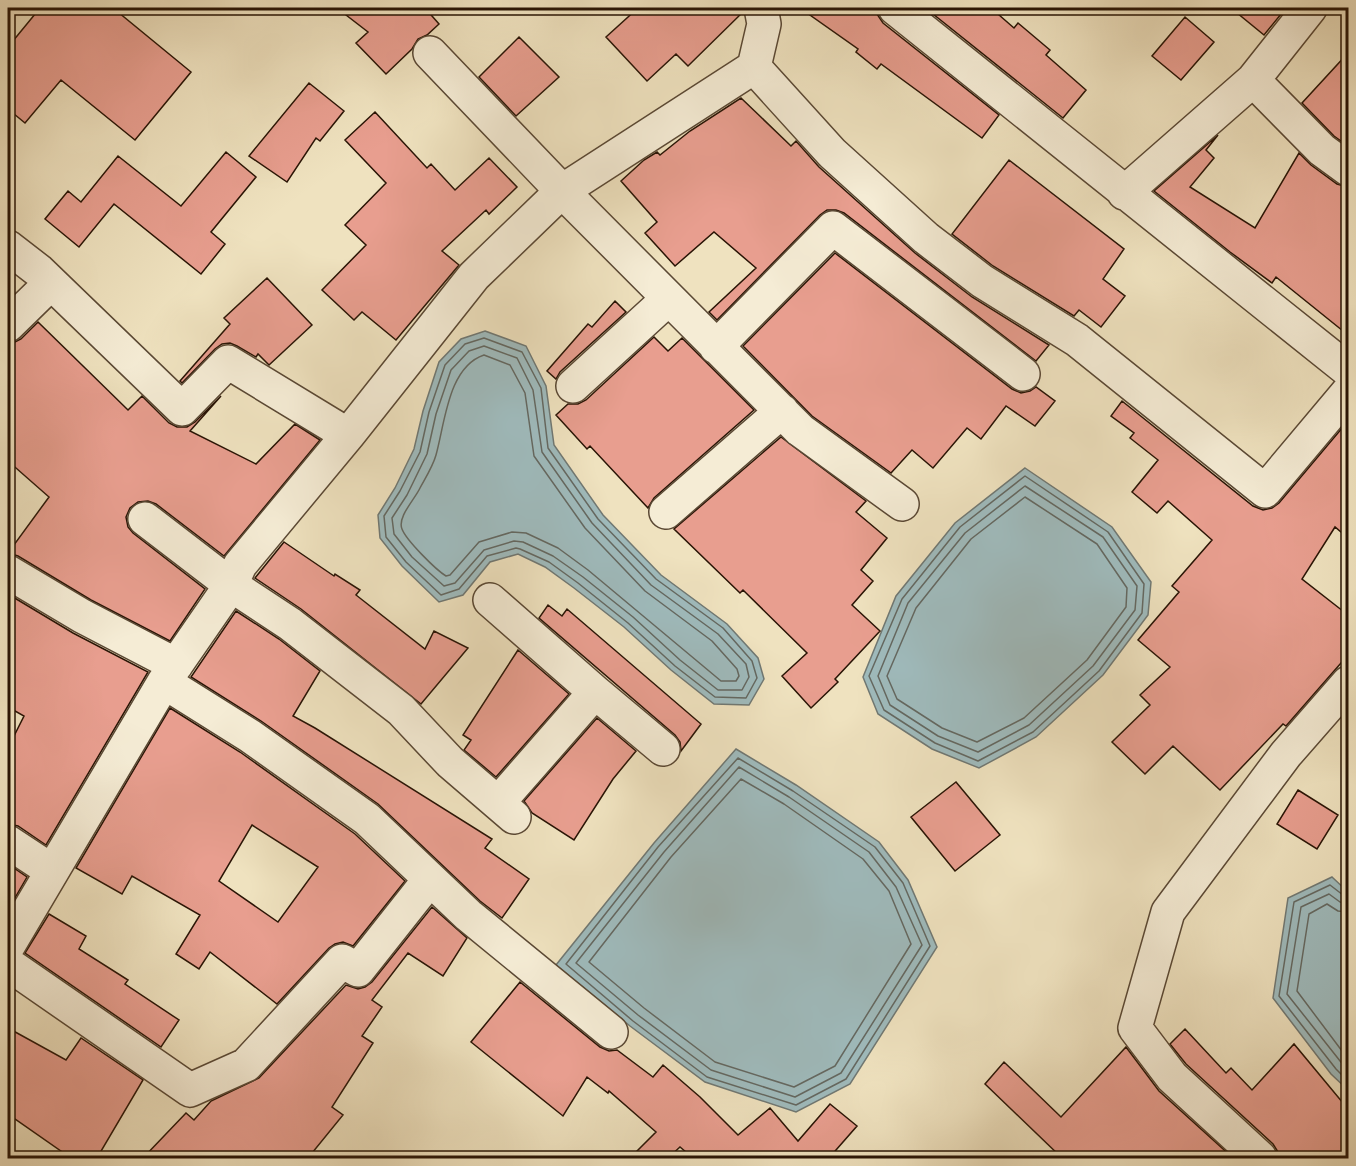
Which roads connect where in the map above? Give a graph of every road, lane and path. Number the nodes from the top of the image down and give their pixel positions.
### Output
1 (761, 8) edge
2 (895, 8) edge
3 (1310, 8) edge
4 (430, 53) dead end
5 (754, 67) junction
6 (1253, 80) junction
7 (1348, 168) edge
8 (562, 191) junction
9 (1124, 193) junction
10 (8, 247) edge
11 (51, 283) junction
12 (668, 299) junction
13 (8, 325) edge
14 (716, 347) junction
15 (1348, 370) edge
16 (1023, 374) dead end
17 (573, 386) dead end
18 (1348, 392) edge
19 (782, 411) junction
20 (348, 435) junction
21 (902, 504) dead end
22 (666, 512) dead end
23 (145, 519) dead end
24 (8, 572) edge
25 (231, 585) junction
26 (490, 600) dead end
27 (170, 673) junction
28 (1348, 683) edge
29 (594, 692) junction
30 (663, 749) dead end
31 (8, 842) edge
32 (52, 871) junction
33 (430, 879) junction
34 (8, 946) edge
35 (8, 964) edge
36 (611, 1032) dead end
37 (1248, 1155) edge

1 - 5 street
2 - 9 street
3 - 6 street
4 - 8 street
5 - 8 street
5 - 18 street
6 - 7 street
6 - 9 street
8 - 12 street
8 - 20 street
9 - 15 street
10 - 11 street
11 - 13 street
11 - 20 street
12 - 14 street
12 - 17 street
14 - 16 street
14 - 19 street
19 - 21 street
19 - 22 street
20 - 25 street
23 - 25 street
24 - 27 street
25 - 27 street
25 - 29 street
26 - 29 street
27 - 32 street
27 - 33 street
28 - 37 street
29 - 30 street
31 - 32 street
32 - 34 street
33 - 35 street
33 - 36 street

